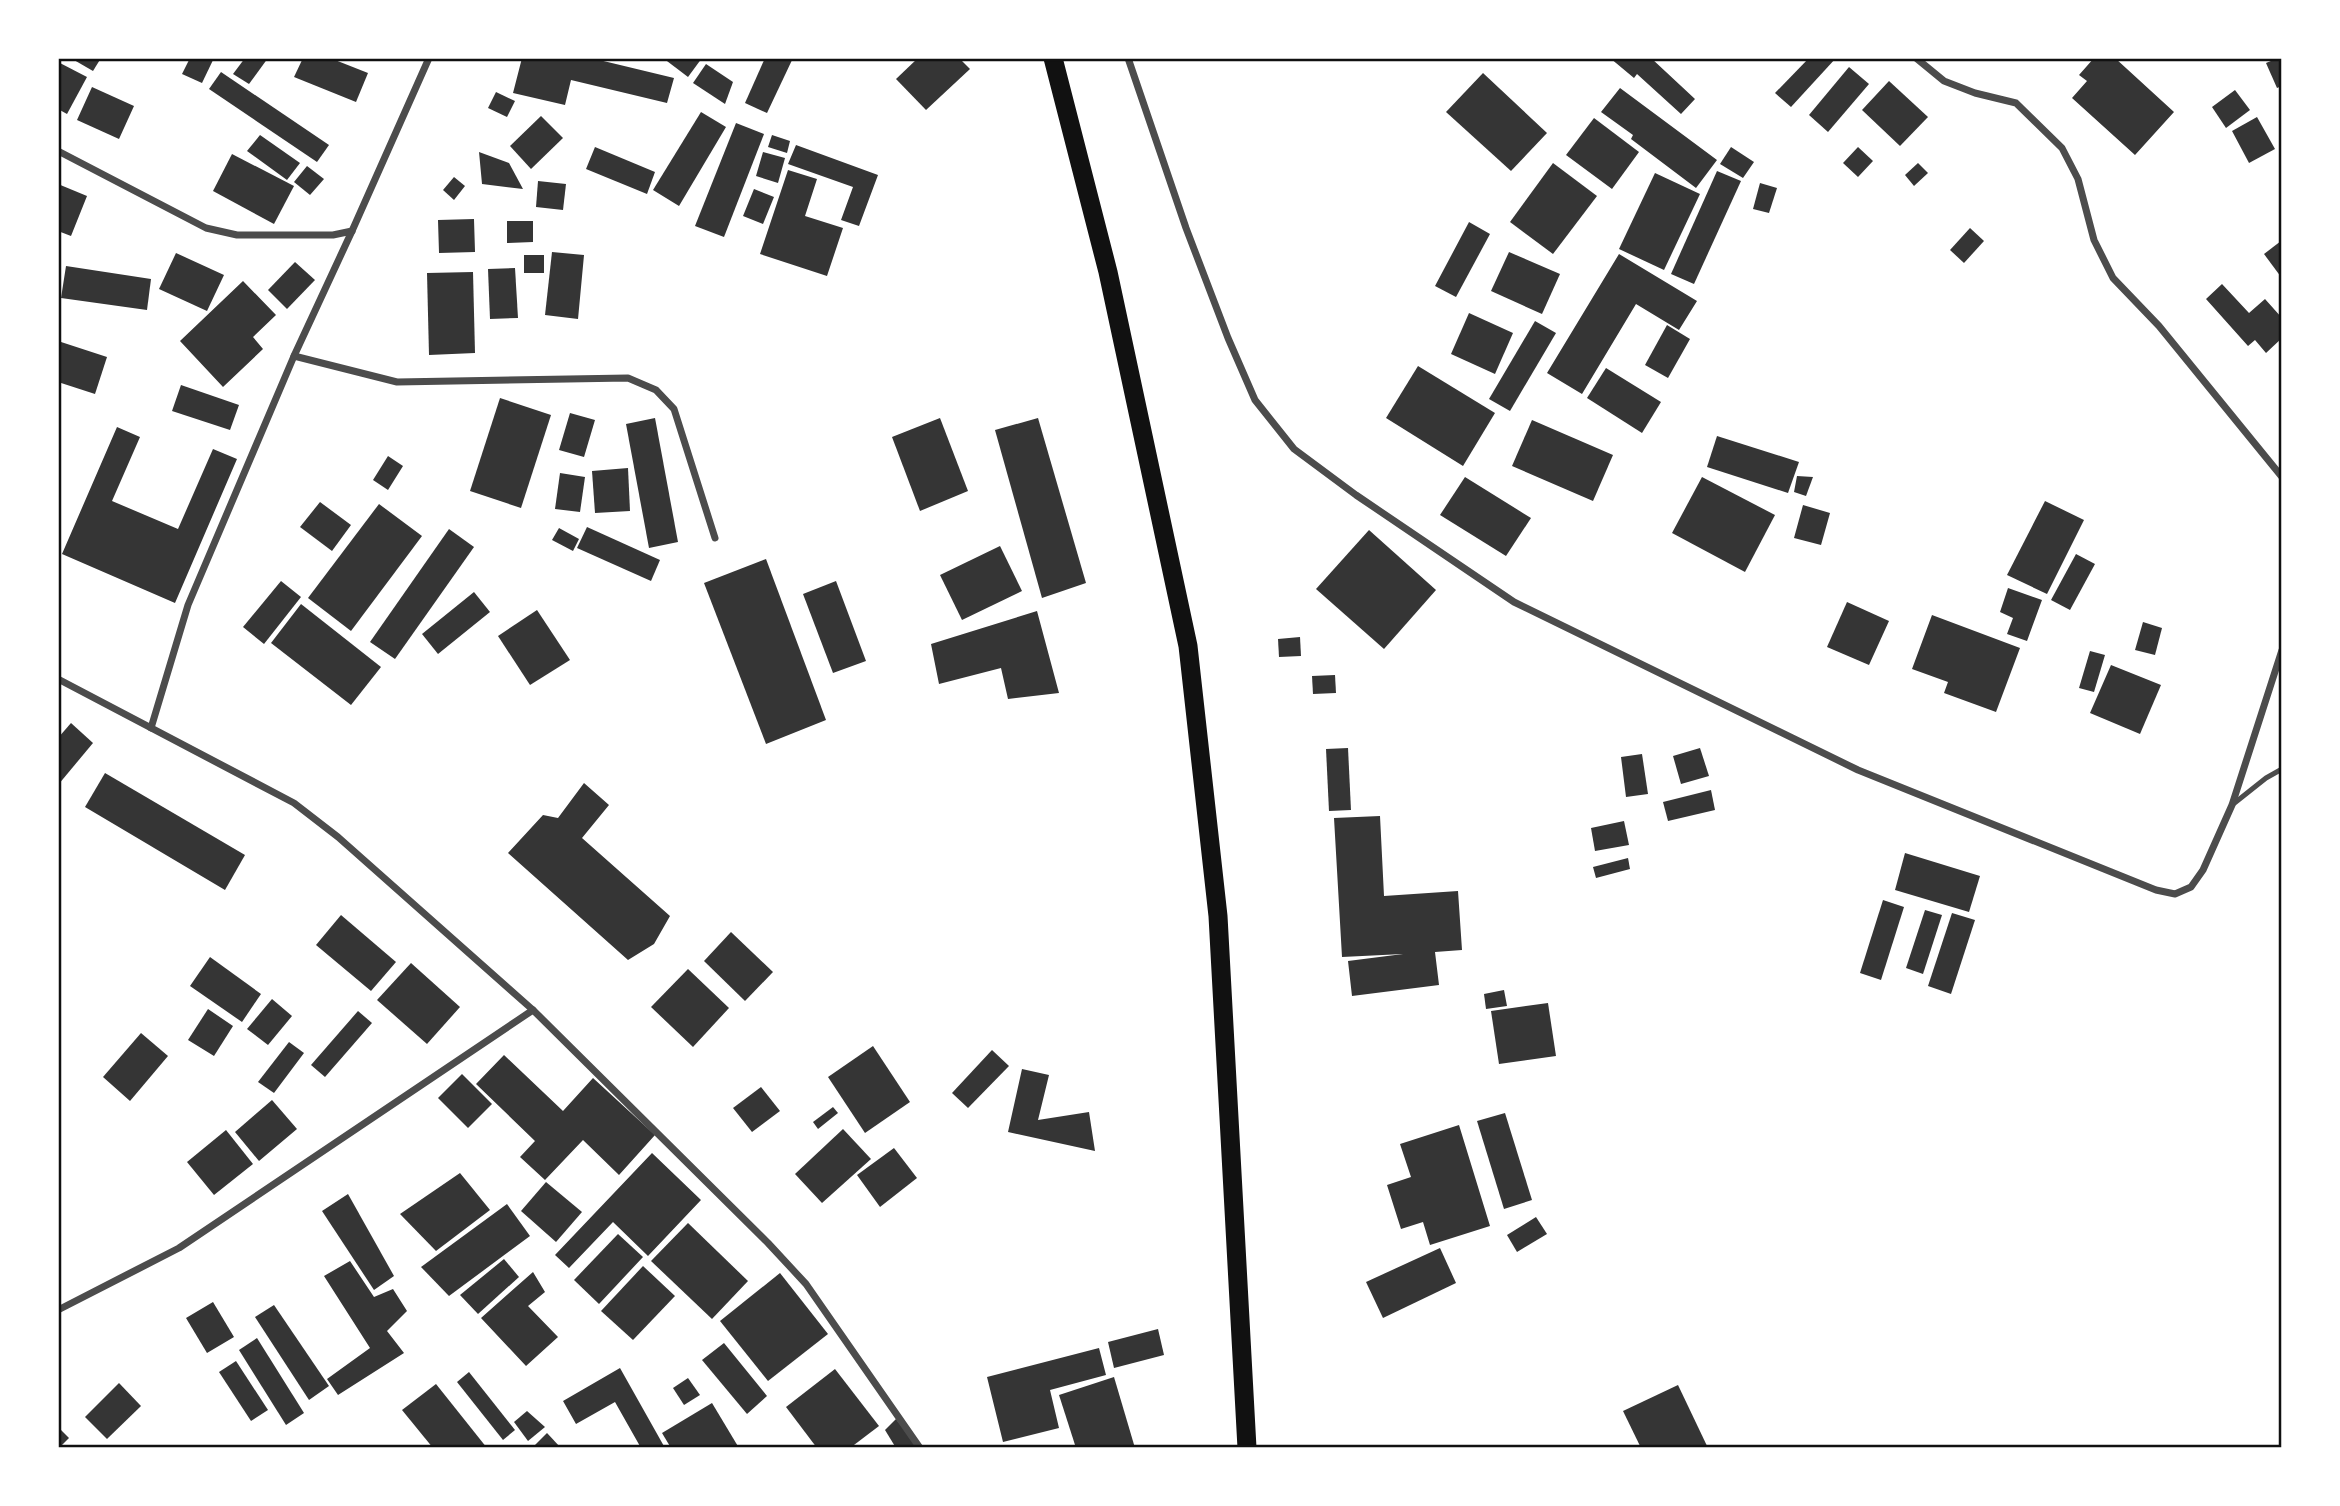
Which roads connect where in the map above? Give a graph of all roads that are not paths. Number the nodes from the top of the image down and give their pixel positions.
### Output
1 (429, 58) edge
2 (1053, 58) edge
3 (1128, 58) edge
4 (1916, 58) edge
5 (58, 151) edge
6 (352, 232) junction
7 (294, 356) junction
8 (2282, 477) edge
9 (715, 538) dead end
10 (2282, 650) edge
11 (58, 679) edge
12 (151, 728) junction
13 (2282, 769) edge
14 (2232, 805) junction
15 (533, 1010) junction
16 (58, 1310) edge
17 (920, 1448) edge
18 (1247, 1448) edge

1 - 6 street
2 - 18 highway
3 - 14 street
4 - 8 street
5 - 6 street
6 - 7 street
7 - 9 street
7 - 12 street
10 - 14 street
11 - 12 street
12 - 15 street
13 - 14 lane
15 - 16 street
15 - 17 street

